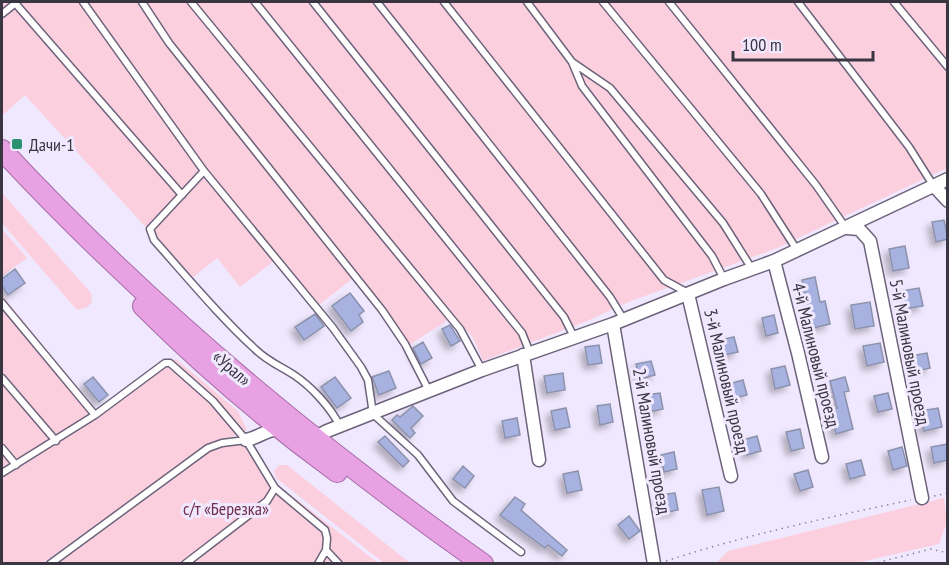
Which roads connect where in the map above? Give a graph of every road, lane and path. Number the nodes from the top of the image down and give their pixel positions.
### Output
1 (16, 2) edge
2 (83, 2) edge
3 (142, 2) edge
4 (191, 2) edge
5 (255, 2) edge
6 (313, 2) edge
7 (377, 2) edge
8 (444, 2) edge
9 (527, 2) edge
10 (603, 2) edge
11 (669, 2) edge
12 (798, 2) edge
13 (894, 2) edge
14 (2, 14) edge
15 (572, 62) junction
16 (948, 67) edge
17 (2, 150) edge
18 (2, 164) edge
19 (204, 171) junction
20 (948, 179) edge
21 (934, 186) junction
22 (182, 195) junction
23 (948, 201) edge
24 (846, 228) junction
25 (798, 250) junction
26 (774, 261) junction
27 (752, 269) junction
28 (724, 279) junction
29 (688, 294) junction
30 (2, 303) edge
31 (618, 322) junction
32 (575, 338) junction
33 (527, 354) junction
34 (482, 370) junction
35 (2, 378) edge
36 (430, 392) junction
37 (373, 414) junction
38 (95, 415) junction
39 (336, 427) junction
40 (281, 429) junction
41 (246, 440) junction
42 (56, 441) junction
43 (311, 443) junction
44 (2, 448) edge
45 (822, 457) dead end
46 (538, 460) dead end
47 (344, 461) junction
48 (16, 465) junction
49 (2, 473) edge
50 (731, 476) dead end
51 (275, 488) junction
52 (948, 493) edge
53 (922, 498) junction
54 (326, 550) junction
55 (521, 552) dead end
56 (948, 554) edge
57 (50, 564) edge
58 (185, 564) edge
59 (318, 564) edge
60 (339, 564) edge
61 (467, 564) edge
62 (483, 564) edge
63 (656, 564) edge
64 (872, 564) edge

1 - 14 lane
1 - 22 lane
2 - 19 lane
3 - 36 lane
4 - 34 lane
5 - 33 lane
6 - 32 lane
7 - 31 lane
8 - 29 lane
9 - 15 lane
10 - 25 lane
11 - 24 lane
12 - 21 lane
13 - 16 lane
15 - 27 lane
15 - 28 lane
17 - 40 highway, «Урал»
18 - 40 highway, «Урал»
19 - 22 lane
19 - 37 lane
20 - 21 street
21 - 23 street
21 - 24 street
22 - 39 lane
24 - 25 street
24 - 53 street, 5-й Малиновый проезд
25 - 26 street
26 - 27 street
26 - 45 street, 4-й Малиновый проезд
27 - 28 street
28 - 29 street
29 - 31 street
29 - 50 street, 3-й Малиновый проезд
30 - 38 lane
31 - 32 street
31 - 63 street, 2-й Малиновый проезд
32 - 33 street
33 - 34 street
33 - 46 street
34 - 36 street
35 - 42 lane
36 - 37 street
37 - 39 street
37 - 55 lane
38 - 41 lane
38 - 42 lane
39 - 40 street
39 - 43 street
39 - 47 street
40 - 41 street
40 - 43 highway, «Урал»
41 - 51 lane
41 - 57 lane
42 - 48 lane
43 - 47 highway, «Урал»
43 - 61 highway, «Урал»
44 - 48 lane
47 - 62 highway, «Урал»
48 - 49 lane
51 - 54 lane
51 - 58 lane
52 - 53 path
53 - 63 path
54 - 59 lane
54 - 60 lane
56 - 64 path

